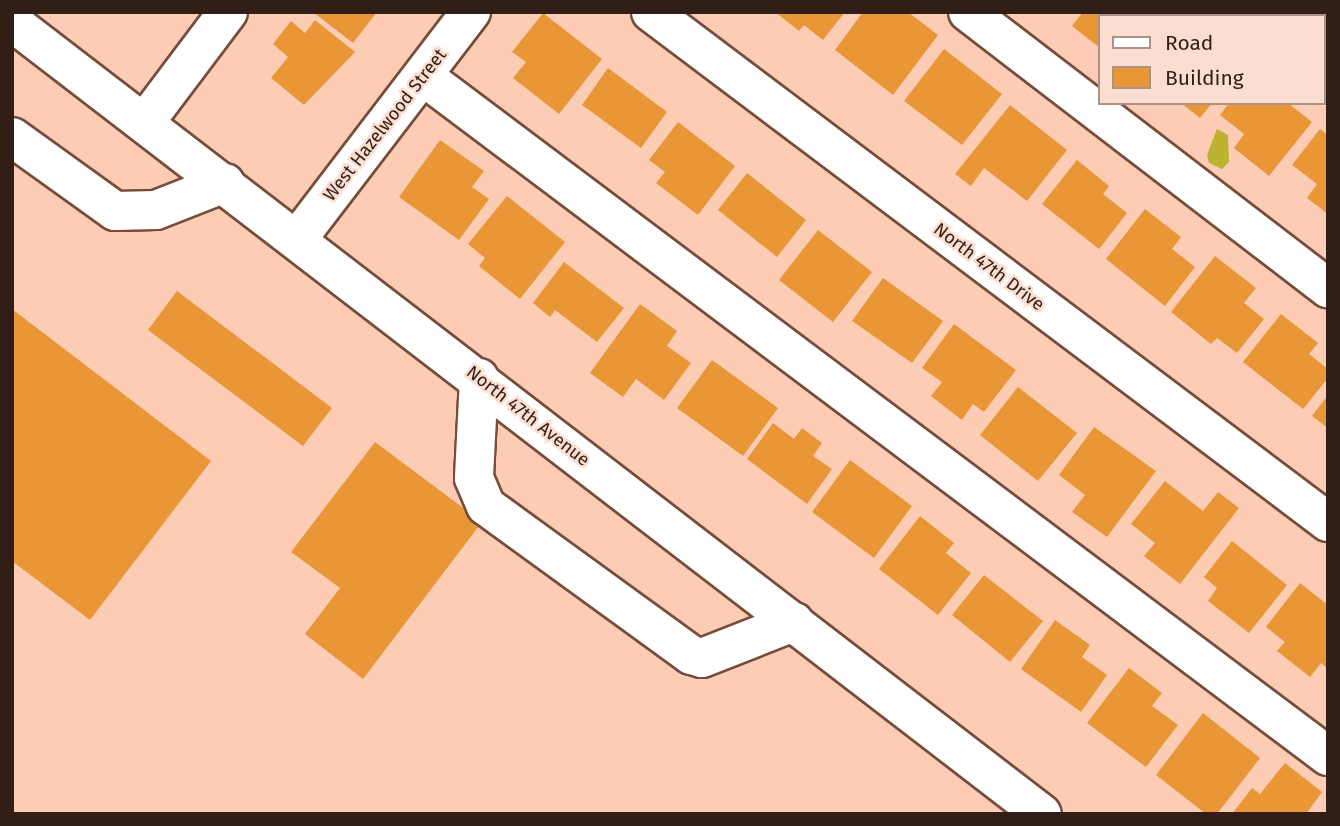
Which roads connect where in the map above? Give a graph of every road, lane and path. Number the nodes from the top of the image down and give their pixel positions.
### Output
1 (228, 12) edge
2 (471, 12) edge
3 (651, 12) edge
4 (968, 12) edge
5 (12, 22) edge
6 (423, 76) junction
7 (145, 122) junction
8 (12, 137) edge
9 (225, 183) junction
10 (298, 237) junction
11 (1328, 288) edge
12 (479, 378) junction
13 (1328, 522) edge
14 (794, 622) junction
15 (1328, 756) edge
16 (1024, 808) edge

1 - 7 street
2 - 6 street, West Hazelwood Street
3 - 13 street, North 47th Drive
4 - 11 street
5 - 7 street, North 47th Avenue
6 - 10 street, West Hazelwood Street
6 - 15 street
7 - 9 street, North 47th Avenue
8 - 9 street
9 - 10 street, North 47th Avenue
10 - 12 street, North 47th Avenue
12 - 14 street, North 47th Avenue
12 - 14 street
14 - 16 street, North 47th Avenue

